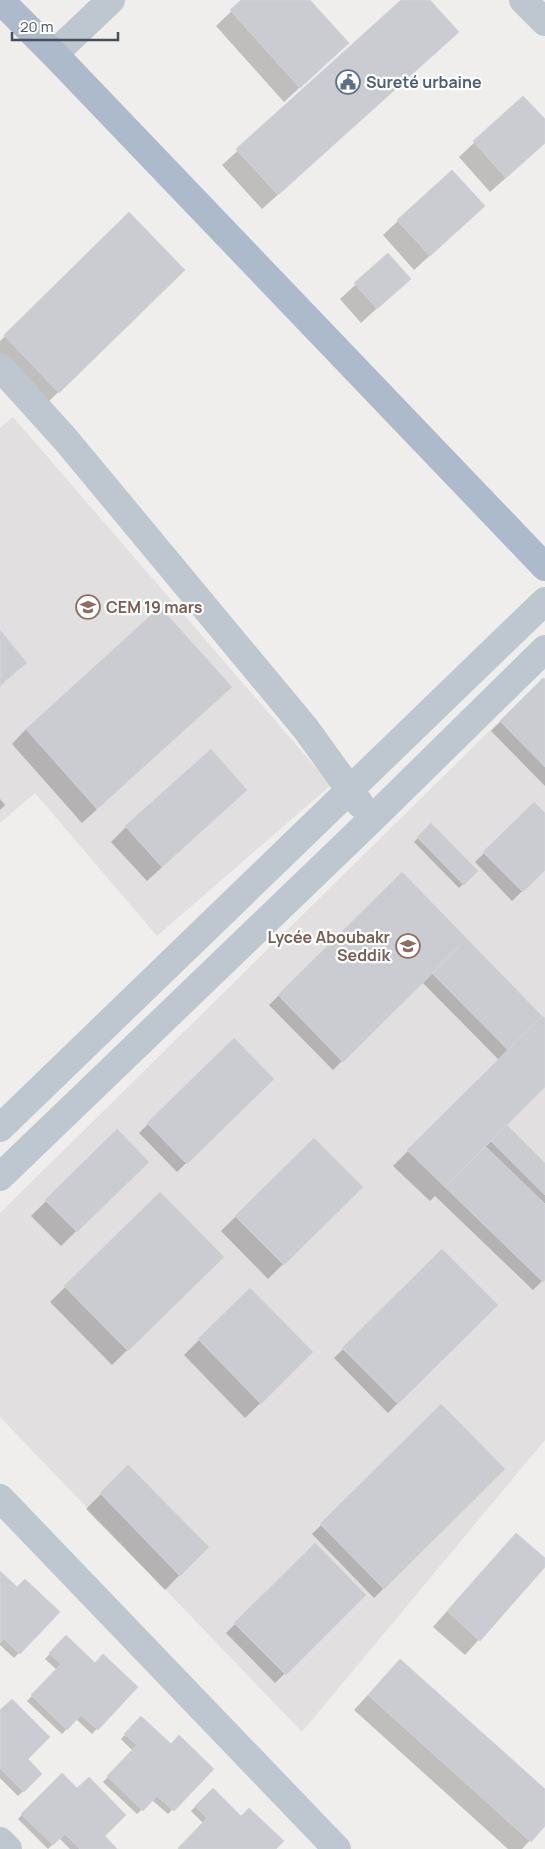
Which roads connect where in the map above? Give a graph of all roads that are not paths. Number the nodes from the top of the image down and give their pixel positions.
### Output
1 (0, 0) edge
2 (111, 0) edge
3 (523, 0) edge
4 (545, 22) edge
5 (54, 54) junction
6 (0, 367) edge
7 (545, 567) edge
8 (545, 601) edge
9 (545, 649) edge
10 (350, 791) junction
11 (371, 820) junction
12 (0, 1128) edge
13 (0, 1177) edge
14 (0, 1498) edge
15 (0, 1841) edge
16 (8, 1849) edge
17 (337, 1849) edge

1 - 5 main road
2 - 5 street
3 - 4 street
5 - 7 main road
6 - 10 street
8 - 10 street
9 - 11 street
10 - 11 street
10 - 12 street
11 - 13 street
14 - 17 street
15 - 16 street

